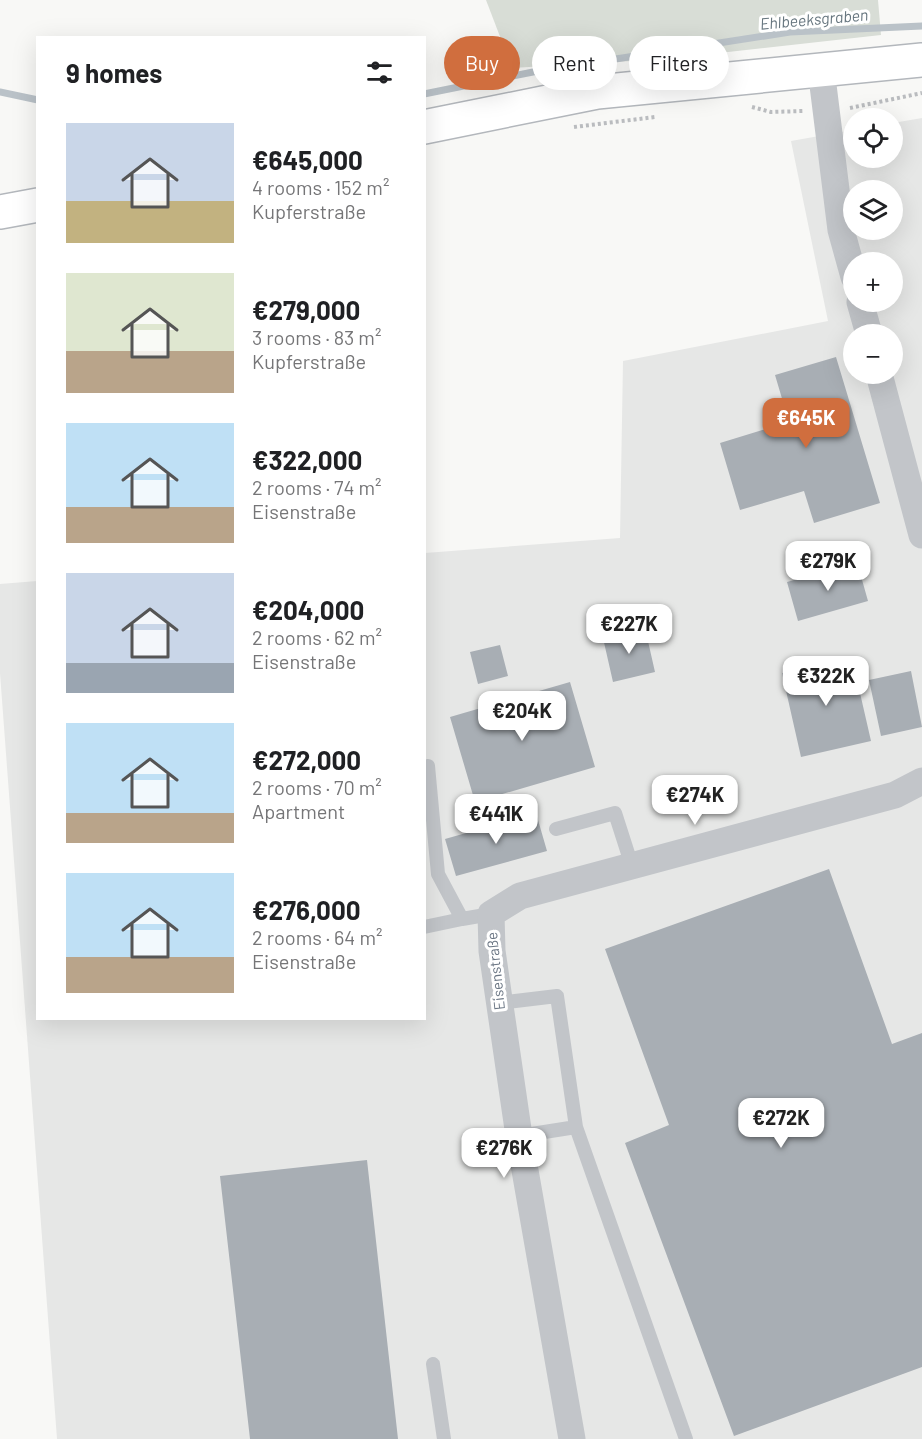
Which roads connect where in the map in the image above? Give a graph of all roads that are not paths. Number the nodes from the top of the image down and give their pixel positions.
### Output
1 (922, 60) edge
2 (821, 69) junction
3 (426, 127) edge
4 (36, 204) edge
5 (0, 212) edge
6 (847, 252) edge
7 (882, 384) edge
8 (922, 535) edge
9 (428, 766) dead end
10 (922, 781) edge
11 (556, 829) dead end
12 (632, 866) junction
13 (491, 914) junction
14 (462, 919) junction
15 (426, 927) edge
16 (499, 1003) junction
17 (576, 1127) junction
18 (519, 1136) junction
19 (433, 1364) dead end
20 (444, 1439) edge
21 (572, 1439) edge
22 (686, 1439) edge

1 - 2 main road
2 - 3 main road
2 - 6 street
4 - 5 main road
7 - 8 street
9 - 14 lane
10 - 12 street, Eisenstraße
11 - 12 lane
12 - 13 street, Eisenstraße
13 - 14 lane
13 - 16 street, Eisenstraße
14 - 15 lane
16 - 17 lane
16 - 18 street, Eisenstraße
17 - 18 lane
17 - 22 lane
18 - 21 street, Eisenstraße
19 - 20 lane

